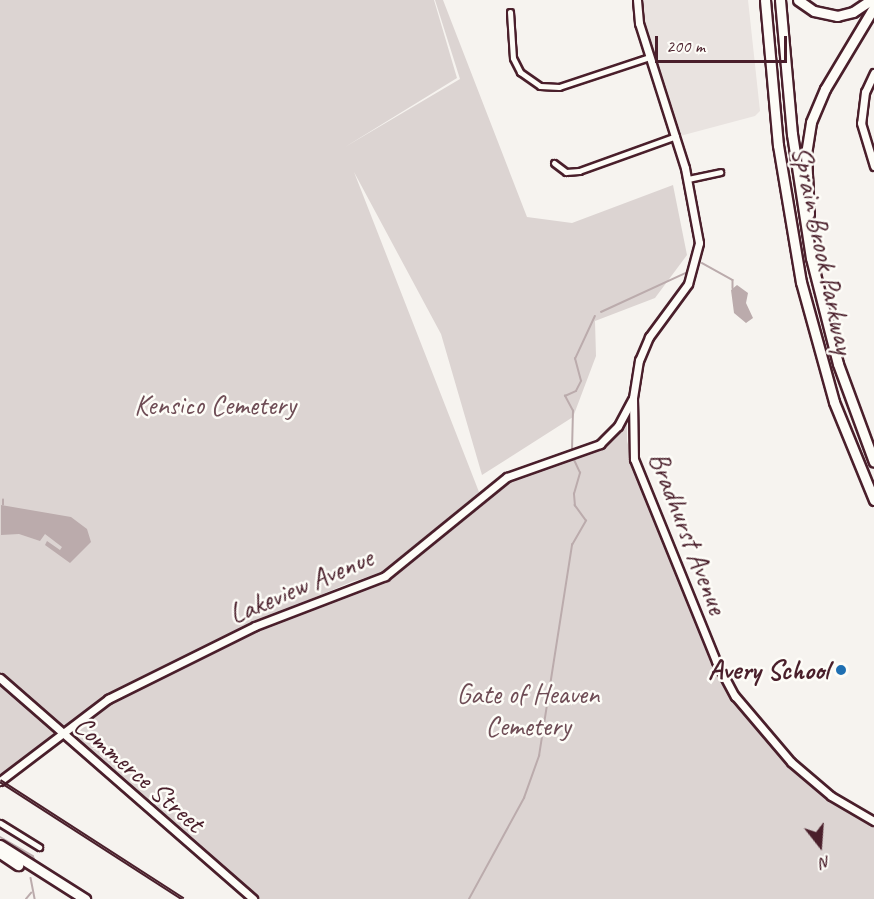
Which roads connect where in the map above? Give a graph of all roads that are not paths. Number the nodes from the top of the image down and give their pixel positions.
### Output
1 (637, 0) edge
2 (759, 0) edge
3 (765, 0) edge
4 (780, 0) edge
5 (798, 0) edge
6 (872, 0) edge
7 (874, 7) edge
8 (510, 12) dead end
9 (649, 57) junction
10 (874, 73) edge
11 (772, 97) junction
12 (676, 136) junction
13 (554, 163) dead end
14 (874, 166) edge
15 (720, 172) dead end
16 (688, 179) junction
17 (811, 258) junction
18 (633, 398) junction
19 (874, 462) edge
20 (874, 500) edge
21 (0, 678) edge
22 (60, 734) junction
23 (0, 781) edge
24 (874, 821) edge
25 (0, 823) edge
26 (0, 845) edge
27 (39, 847) dead end
28 (0, 853) edge
29 (75, 899) edge
30 (85, 899) edge
31 (253, 899) edge

1 - 9 street, Bradhurst Avenue
2 - 11 highway
3 - 11 highway, Sprain Brook Parkway
4 - 17 highway, Sprain Brook Parkway
5 - 6 highway
7 - 17 highway
8 - 9 street
9 - 12 street, Bradhurst Avenue
10 - 14 street
11 - 20 highway, Sprain Brook Parkway
12 - 13 street
12 - 16 street, Bradhurst Avenue
15 - 16 street
16 - 18 street, Bradhurst Avenue
17 - 19 highway, Sprain Brook Parkway
18 - 22 street, Lakeview Avenue
18 - 24 street, Bradhurst Avenue
21 - 22 street, Commerce Street
22 - 23 street, Lakeview Avenue
22 - 31 street, Commerce Street
25 - 27 street
26 - 30 highway
28 - 29 highway

